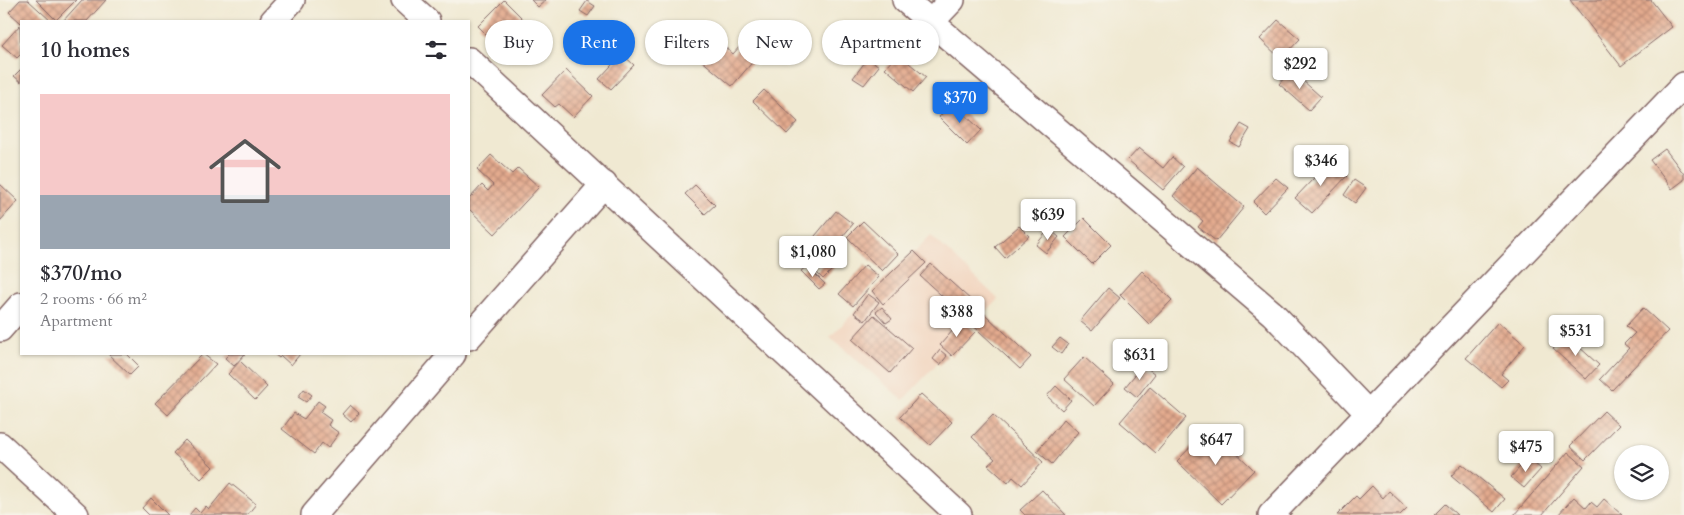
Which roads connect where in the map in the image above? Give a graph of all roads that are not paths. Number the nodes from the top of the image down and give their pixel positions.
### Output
1 (292, 0) edge
2 (404, 0) edge
3 (905, 0) edge
4 (952, 0) edge
5 (274, 20) edge
6 (426, 20) edge
7 (927, 20) edge
8 (933, 20) edge
9 (939, 31) edge
10 (470, 61) edge
11 (1684, 85) edge
12 (604, 184) junction
13 (20, 306) edge
14 (0, 329) edge
15 (470, 335) edge
16 (452, 355) edge
17 (1368, 414) junction
18 (0, 445) edge
19 (76, 515) edge
20 (314, 515) edge
21 (959, 515) edge
22 (1271, 515) edge

1 - 5 street
2 - 6 street
3 - 7 street
4 - 8 street
9 - 17 street
10 - 12 street
11 - 17 street
12 - 15 street
12 - 21 street
13 - 14 street
16 - 20 street
17 - 22 street
18 - 19 street

